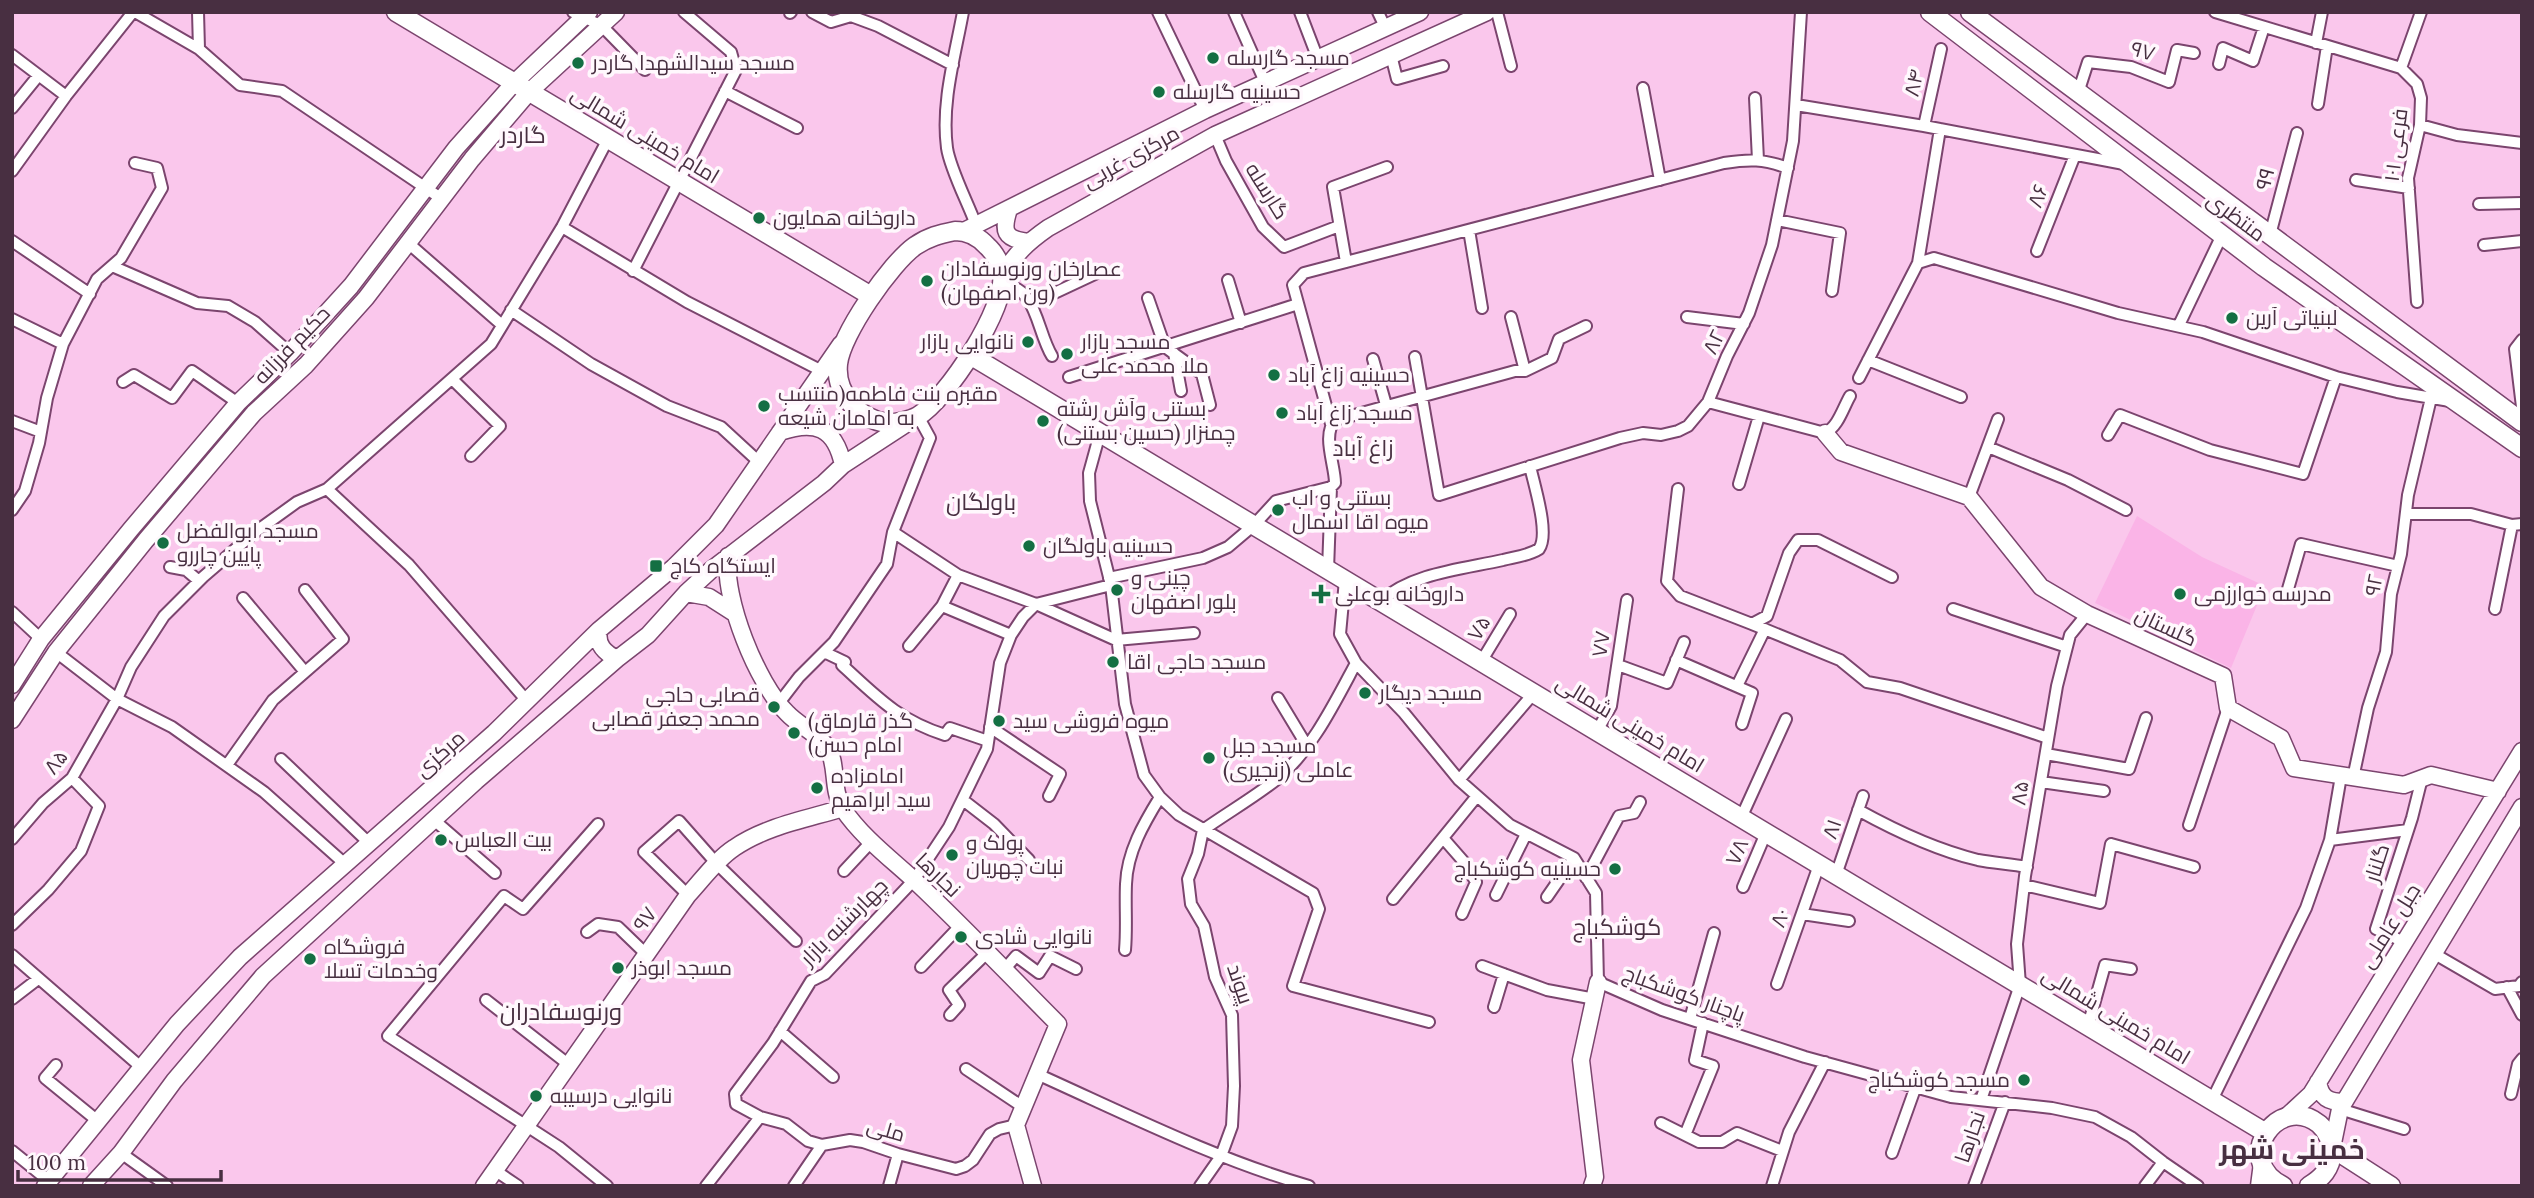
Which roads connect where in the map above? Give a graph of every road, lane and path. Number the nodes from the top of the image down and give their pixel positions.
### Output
1 (134, 12) edge
2 (198, 12) edge
3 (616, 12) edge
4 (684, 12) edge
5 (813, 12) edge
6 (963, 12) edge
7 (1158, 12) edge
8 (1234, 12) edge
9 (1300, 12) edge
10 (1378, 12) edge
11 (1420, 12) edge
12 (1487, 12) edge
13 (1497, 12) edge
14 (1801, 12) edge
15 (1930, 12) edge
16 (1970, 12) edge
17 (2215, 12) edge
18 (2322, 12) edge
19 (2421, 12) edge
20 (582, 14) edge
21 (407, 15) edge
22 (602, 26) junction
23 (1385, 27) junction
24 (2263, 27) junction
25 (2322, 45) junction
26 (199, 48) junction
27 (1941, 49) dead end
28 (2194, 52) dead end
29 (12, 55) edge
30 (1391, 55) junction
31 (1318, 58) junction
32 (2219, 64) dead end
33 (953, 65) junction
34 (1443, 66) dead end
35 (1511, 66) dead end
36 (2400, 68) junction
37 (645, 69) dead end
38 (38, 76) junction
39 (1265, 82) junction
40 (513, 84) junction
41 (1643, 88) dead end
42 (725, 91) junction
43 (529, 92) junction
44 (2078, 93) junction
45 (66, 96) junction
46 (1755, 98) dead end
47 (2318, 104) dead end
48 (1796, 105) junction
49 (12, 108) edge
50 (1205, 110) junction
51 (2420, 125) junction
52 (1924, 126) junction
53 (796, 128) dead end
54 (1940, 129) junction
55 (2297, 133) dead end
56 (1215, 135) junction
57 (607, 139) junction
58 (2522, 143) edge
59 (2075, 155) junction
60 (1758, 160) junction
61 (135, 163) dead end
62 (2131, 165) junction
63 (1387, 167) dead end
64 (1788, 168) junction
65 (12, 171) edge
66 (1660, 180) junction
67 (2356, 180) dead end
68 (678, 181) junction
69 (2409, 188) junction
70 (425, 189) junction
71 (442, 200) junction
72 (2522, 203) edge
73 (2479, 204) dead end
74 (1009, 209) junction
75 (1777, 220) junction
76 (1339, 226) junction
77 (562, 227) junction
78 (970, 228) junction
79 (1469, 230) junction
80 (2222, 235) junction
81 (2270, 235) junction
82 (12, 241) edge
83 (2522, 241) edge
84 (407, 242) junction
85 (1028, 242) junction
86 (2484, 245) dead end
87 (2037, 251) dead end
88 (1346, 262) junction
89 (1918, 263) junction
90 (112, 266) junction
91 (633, 271) junction
92 (1095, 274) dead end
93 (1002, 280) junction
94 (1228, 280) dead end
95 (1832, 291) dead end
96 (90, 294) junction
97 (871, 296) junction
98 (1148, 298) dead end
99 (2417, 302) dead end
100 (1031, 304) junction
101 (1298, 304) junction
102 (1482, 307) dead end
103 (511, 310) junction
104 (1511, 317) dead end
105 (1687, 317) dead end
106 (12, 319) edge
107 (1241, 323) junction
108 (1744, 324) junction
109 (502, 325) junction
110 (2179, 325) junction
111 (1586, 326) dead end
112 (845, 340) junction
113 (2522, 340) edge
114 (63, 344) junction
115 (1170, 350) junction
116 (290, 353) junction
117 (970, 355) junction
118 (1052, 356) dead end
119 (1415, 358) dead end
120 (1373, 359) dead end
121 (1868, 360) junction
122 (822, 371) junction
123 (1525, 371) junction
124 (1069, 377) dead end
125 (2336, 377) junction
126 (1859, 378) dead end
127 (452, 379) junction
128 (123, 382) dead end
129 (1181, 391) dead end
130 (1421, 396) junction
131 (1850, 396) dead end
132 (1961, 397) dead end
133 (2431, 398) junction
134 (1708, 402) junction
135 (2456, 402) junction
136 (238, 403) junction
137 (1210, 405) dead end
138 (1386, 405) junction
139 (2522, 407) edge
140 (918, 416) junction
141 (1759, 416) junction
142 (1998, 419) dead end
143 (12, 421) edge
144 (2522, 422) edge
145 (1331, 424) junction
146 (41, 432) junction
147 (780, 432) junction
148 (1100, 433) junction
149 (1825, 433) junction
150 (2108, 435) dead end
151 (1988, 447) junction
152 (2522, 448) edge
153 (471, 456) dead end
154 (759, 462) junction
155 (843, 465) junction
156 (1530, 466) junction
157 (1739, 484) dead end
158 (1331, 486) junction
159 (327, 489) junction
160 (1678, 489) dead end
161 (1969, 497) junction
162 (12, 510) edge
163 (2126, 510) dead end
164 (2406, 514) junction
165 (2517, 524) edge
166 (1254, 526) junction
167 (893, 531) junction
168 (728, 556) junction
169 (2398, 566) junction
170 (170, 567) dead end
171 (1328, 570) junction
172 (958, 575) junction
173 (1892, 577) dead end
174 (1345, 580) junction
175 (199, 581) junction
176 (1110, 582) junction
177 (2288, 589) dead end
178 (305, 590) dead end
179 (686, 593) junction
180 (243, 598) dead end
181 (1627, 600) dead end
182 (1381, 601) junction
183 (1036, 604) junction
184 (942, 606) junction
185 (1953, 609) dead end
186 (2495, 609) dead end
187 (12, 612) edge
188 (734, 613) junction
189 (1510, 614) dead end
190 (2087, 614) junction
191 (1752, 624) junction
192 (1765, 629) junction
193 (599, 630) junction
194 (1194, 633) dead end
195 (1011, 635) junction
196 (41, 639) junction
197 (1116, 640) junction
198 (1684, 642) dead end
199 (909, 646) dead end
200 (2067, 647) junction
201 (56, 652) junction
202 (824, 652) junction
203 (617, 659) junction
204 (1676, 660) junction
205 (1481, 662) junction
206 (1356, 663) junction
207 (1618, 666) junction
208 (305, 672) junction
209 (12, 685) edge
210 (1737, 686) junction
211 (1534, 694) junction
212 (1278, 698) dead end
213 (117, 699) junction
214 (527, 701) junction
215 (779, 703) junction
216 (2228, 708) junction
217 (2146, 718) dead end
218 (1786, 719) dead end
219 (12, 720) edge
220 (1742, 724) dead end
221 (990, 727) junction
222 (1597, 731) junction
223 (2048, 738) junction
224 (988, 741) junction
225 (1307, 746) junction
226 (2522, 751) edge
227 (2046, 754) junction
228 (281, 759) dead end
229 (227, 765) junction
230 (2347, 777) junction
231 (72, 778) junction
232 (2422, 778) junction
233 (1459, 780) junction
234 (2041, 782) junction
235 (2498, 790) junction
236 (2105, 791) dead end
237 (1049, 796) dead end
238 (1477, 796) junction
239 (1863, 796) dead end
240 (1160, 797) junction
241 (962, 800) junction
242 (1640, 802) dead end
243 (2522, 807) edge
244 (843, 808) junction
245 (1858, 810) junction
246 (1741, 818) junction
247 (434, 820) junction
248 (2517, 821) edge
249 (598, 824) dead end
250 (2189, 825) dead end
251 (1203, 830) junction
252 (2408, 830) junction
253 (1766, 833) junction
254 (1525, 834) junction
255 (1443, 838) junction
256 (12, 839) edge
257 (2330, 840) junction
258 (871, 842) junction
259 (369, 843) junction
260 (1574, 858) junction
261 (1029, 860) dead end
262 (345, 864) junction
263 (717, 864) junction
264 (1819, 865) junction
265 (2026, 867) junction
266 (2194, 867) dead end
267 (844, 871) dead end
268 (495, 873) dead end
269 (1836, 875) junction
270 (1586, 878) junction
271 (914, 880) junction
272 (2024, 884) junction
273 (1743, 887) dead end
274 (688, 895) junction
275 (1496, 895) dead end
276 (1547, 897) dead end
277 (1393, 899) dead end
278 (1462, 914) dead end
279 (1802, 914) junction
280 (1849, 921) dead end
281 (12, 926) edge
282 (960, 926) junction
283 (587, 932) dead end
284 (1714, 933) dead end
285 (796, 941) dead end
286 (2404, 942) junction
287 (1125, 950) dead end
288 (987, 953) junction
289 (2433, 953) junction
290 (646, 954) junction
291 (12, 955) edge
292 (1482, 966) dead end
293 (921, 967) dead end
294 (1076, 968) dead end
295 (2131, 969) dead end
296 (1004, 970) junction
297 (1504, 974) junction
298 (38, 979) junction
299 (1598, 982) junction
300 (2522, 982) edge
301 (1777, 984) dead end
302 (2020, 985) junction
303 (2507, 988) junction
304 (12, 999) edge
305 (1595, 999) junction
306 (486, 1000) dead end
307 (1494, 1007) dead end
308 (2522, 1014) edge
309 (950, 1015) dead end
310 (1690, 1019) junction
311 (1429, 1022) dead end
312 (1703, 1023) junction
313 (2088, 1026) junction
314 (780, 1031) junction
315 (2522, 1059) edge
316 (1825, 1062) junction
317 (568, 1064) junction
318 (56, 1065) dead end
319 (142, 1068) junction
320 (966, 1069) dead end
321 (1037, 1074) junction
322 (833, 1077) dead end
323 (2318, 1083) junction
324 (1916, 1086) junction
325 (2511, 1094) dead end
326 (1981, 1100) junction
327 (2212, 1100) junction
328 (2005, 1102) junction
329 (2342, 1105) junction
330 (1023, 1107) junction
331 (760, 1117) junction
332 (2286, 1118) junction
333 (99, 1122) junction
334 (1661, 1123) dead end
335 (1016, 1125) junction
336 (527, 1127) junction
337 (2404, 1129) dead end
338 (2266, 1133) junction
339 (1685, 1135) junction
340 (822, 1145) junction
341 (2332, 1148) junction
342 (1782, 1151) junction
343 (12, 1152) edge
344 (121, 1153) junction
345 (1892, 1153) dead end
346 (898, 1154) junction
347 (1221, 1156) junction
348 (2162, 1162) junction
349 (2262, 1163) junction
350 (496, 1171) junction
351 (47, 1183) edge
352 (91, 1186) edge
353 (167, 1186) edge
354 (484, 1186) edge
355 (518, 1186) edge
356 (607, 1186) edge
357 (706, 1186) edge
358 (794, 1186) edge
359 (889, 1186) edge
360 (1033, 1186) edge
361 (1200, 1186) edge
362 (1309, 1186) edge
363 (1592, 1186) edge
364 (1772, 1186) edge
365 (1974, 1186) edge
366 (2145, 1186) edge
367 (2198, 1186) edge
368 (2259, 1186) edge
369 (2283, 1186) edge
370 (2309, 1186) edge
371 (2391, 1186) edge

1 - 26 street
1 - 45 street
2 - 26 street
3 - 22 main road, حکیم فرزانه
4 - 42 street
5 - 33 street
6 - 33 street
7 - 50 street
8 - 39 street
9 - 31 street
10 - 23 street
11 - 23 main road, مرکزی غربی
12 - 30 main road, مرکزی غربی
13 - 35 street
14 - 48 street, ۸۲
15 - 62 main road, منتظری
16 - 44 main road, منتظری
17 - 24 street
18 - 25 street
19 - 36 street
20 - 22 street
20 - 40 main road, حکیم فرزانه
21 - 40 main road, امام خمینی شمالی
22 - 37 street
22 - 43 main road, حکیم فرزانه
23 - 31 main road, مرکزی غربی
24 - 25 street
24 - 32 street
25 - 36 street
25 - 47 street
26 - 70 street
27 - 52 street, ۸۴
28 - 44 street, ۹۷
29 - 38 street
30 - 34 street
30 - 56 main road, مرکزی غربی
31 - 39 main road, مرکزی غربی
33 - 78 street
36 - 51 street, فرعی ۱۰۱
38 - 45 street
38 - 49 street
39 - 50 main road, مرکزی غربی
40 - 43 main road, امام خمینی شمالی
40 - 70 main road, حکیم فرزانه
41 - 66 street
42 - 53 street
42 - 68 street
43 - 57 main road, امام خمینی شمالی
43 - 71 main road, حکیم فرزانه
44 - 81 main road, منتظری
45 - 65 street
46 - 60 street
48 - 52 street
48 - 64 street, ۸۲
50 - 74 main road, مرکزی غربی
51 - 58 street
51 - 69 street, فرعی ۱۰۱
52 - 54 street
54 - 59 street
54 - 89 street
55 - 81 street, ۹۹
56 - 76 street, گارسله
56 - 85 main road, مرکزی غربی
57 - 68 main road, امام خمینی شمالی
57 - 77 street, ۸۵
59 - 62 street
59 - 87 street, ۸۶
60 - 64 street
60 - 66 street
61 - 90 street
62 - 80 main road, منتظری
63 - 76 street
64 - 75 street, ۸۲
66 - 79 street
67 - 69 street
68 - 91 street
68 - 97 main road, امام خمینی شمالی
69 - 99 street, فرعی ۱۰۱
70 - 71 street
70 - 116 main road, حکیم فرزانه
71 - 84 main road, حکیم فرزانه
72 - 73 street
74 - 78 main road, مرکزی غربی
74 - 85 main road
75 - 95 street
75 - 108 street, ۸۲
76 - 88 street
77 - 91 street
77 - 103 street, ۸۵
78 - 93 main road
78 - 97 main road
79 - 88 street
79 - 102 street
80 - 110 street
80 - 135 main road, منتظری
81 - 144 main road, منتظری
82 - 96 street
83 - 86 street
84 - 109 street
84 - 201 main road, حکیم فرزانه
85 - 93 main road, مرکزی غربی
88 - 101 street
89 - 110 street
89 - 121 street
90 - 96 street
90 - 116 street
91 - 122 street
92 - 100 street
93 - 100 street
93 - 117 main road
94 - 107 street
96 - 114 street
97 - 112 main road
98 - 115 street
100 - 118 street
101 - 107 street
101 - 145 street
103 - 109 street, ۸۵
103 - 154 street
104 - 123 street
105 - 108 street
106 - 114 street
107 - 115 street
108 - 134 street, ۸۲
109 - 127 street, ۸۵
110 - 125 street
111 - 123 street
112 - 122 main road, مرکزی
112 - 140 main road
113 - 139 street
114 - 146 street
115 - 124 street
115 - 129 street
115 - 137 street
116 - 136 main road, حکیم فرزانه
117 - 140 main road
117 - 148 main road, امام خمینی شمالی
119 - 130 street
120 - 138 street
121 - 126 street
121 - 132 street
122 - 147 main road, مرکزی
123 - 130 street
125 - 133 street
125 - 150 street
127 - 153 street
127 - 159 street, ۸۵
128 - 136 street
130 - 138 street
130 - 156 street, ۸۲
131 - 149 street
133 - 135 street
133 - 164 street, ۹۲
134 - 141 street
134 - 156 street, ۸۲
135 - 152 main road, منتظری
136 - 196 main road, حکیم فرزانه
138 - 145 street
140 - 155 main road
140 - 167 street
141 - 149 street
141 - 157 street
142 - 151 street
143 - 146 street
145 - 158 street
146 - 162 street
147 - 154 main road, مرکزی
147 - 155 main road
148 - 166 main road, امام خمینی شمالی
148 - 176 street
149 - 161 main road
151 - 161 street
151 - 163 street
154 - 193 main road, مرکزی
155 - 168 main road
156 - 182 street
158 - 166 street
158 - 171 street
159 - 175 street, ۸۵
159 - 214 street
160 - 191 street
161 - 190 main road, گلستان
164 - 165 street
164 - 169 street, ۹۲
165 - 186 street
166 - 171 main road, امام خمینی شمالی
166 - 176 street
167 - 172 street
167 - 202 street
168 - 179 main road
168 - 188 main road, نجارها
169 - 177 street
169 - 230 street, ۹۲
170 - 175 street
171 - 174 main road, امام خمینی شمالی
172 - 183 street
172 - 184 street
173 - 191 street
174 - 182 main road, امام خمینی شمالی
174 - 206 street
175 - 213 street, ۸۵
176 - 183 street
176 - 197 street
178 - 208 street
179 - 188 main road
179 - 203 main road
180 - 208 street
181 - 207 street, ۷۷
182 - 205 main road, امام خمینی شمالی
183 - 195 street, چهارشنبه بازار
183 - 197 street
184 - 195 street
184 - 199 street
185 - 200 street
187 - 196 street
188 - 215 main road, نجارها
189 - 205 street, ۷۵
190 - 200 street, ۸۵
190 - 216 main road, گلستان
191 - 192 street
192 - 210 street
192 - 223 street
193 - 203 main road
193 - 214 main road, مرکزی
194 - 197 street
195 - 221 street, چهارشنبه بازار
196 - 201 main road
196 - 209 main road, حکیم فرزانه
197 - 240 street
198 - 204 street
200 - 223 street, ۸۵
201 - 213 street
201 - 219 main road, حکیم فرزانه
202 - 215 street
202 - 224 street
203 - 247 main road
204 - 207 street
204 - 210 street
205 - 211 main road, امام خمینی شمالی
206 - 225 street
206 - 233 street
207 - 222 street, ۷۷
208 - 229 street
210 - 220 street
211 - 222 main road, امام خمینی شمالی
211 - 233 street
212 - 225 street
213 - 229 street
213 - 231 street, ۸۵
214 - 259 main road, مرکزی
215 - 244 main road, نجارها
216 - 230 main road
216 - 250 street
217 - 227 street
218 - 246 street
221 - 224 street, چهارشنبه بازار
221 - 237 street
222 - 246 main road, امام خمینی شمالی
223 - 227 street, ۸۵
224 - 241 street, چهارشنبه بازار
225 - 251 street
226 - 235 main road, جبل عاملی
227 - 234 street, ۸۵
228 - 259 street
229 - 262 street
230 - 232 main road
230 - 257 street, ۹۲
231 - 256 street, ۸۵
231 - 281 street
232 - 235 main road
232 - 252 street, گلنار
233 - 238 street
234 - 236 street
234 - 265 street, ۸۵
235 - 286 main road, جبل عاملی
238 - 254 street
238 - 255 street
239 - 245 street, ۸۱
240 - 251 street
240 - 287 street
241 - 261 street
241 - 271 street, چهارشنبه بازار
242 - 270 street
243 - 248 main road
244 - 258 main road, نجارها
244 - 263 main road, ۹۷
245 - 265 street
245 - 269 street, ۸۱
246 - 253 main road, امام خمینی شمالی
247 - 268 street
247 - 344 main road
248 - 289 main road
249 - 336 street
251 - 311 street
251 - 347 street, پیوند
252 - 257 street
252 - 286 street, گلنار
253 - 264 main road, امام خمینی شمالی
253 - 273 street, ۷۸
254 - 260 street
254 - 275 street
255 - 277 street
255 - 278 street
257 - 327 street, ۹۲
258 - 267 street
258 - 271 main road, نجارها
259 - 262 main road, مرکزی
260 - 270 street, پاچنار کوشکباج
260 - 276 street
262 - 319 main road, مرکزی
263 - 274 main road, ۹۷
263 - 274 street
263 - 285 street
264 - 269 main road, امام خمینی شمالی
264 - 279 street, ۸۰
265 - 272 street, ۸۵
266 - 272 street
269 - 302 main road, امام خمینی شمالی
270 - 299 street, پاچنار کوشکباج
271 - 282 main road, نجارها
271 - 314 street, چهارشنبه بازار
272 - 302 street, ۸۵
274 - 290 main road, ۹۷
279 - 280 street
279 - 301 street, ۸۰
282 - 288 main road, نجارها
282 - 293 street
283 - 290 street
284 - 310 street
286 - 323 main road, جبل عاملی
288 - 296 main road, نجارها
288 - 309 street
289 - 303 street
289 - 329 main road
290 - 317 main road, ۹۷
291 - 298 street
292 - 297 street
294 - 296 street
295 - 313 street
296 - 321 main road, نجارها
297 - 305 street
297 - 307 street
298 - 304 street
298 - 319 street
299 - 305 main road
299 - 310 street, پاچنار کوشکباج
300 - 303 street
302 - 313 main road, امام خمینی شمالی
302 - 326 street
303 - 308 street
305 - 363 main road
306 - 317 street
310 - 312 street, پاچنار کوشکباج
312 - 316 street, پاچنار کوشکباج
312 - 339 street
313 - 327 main road, امام خمینی شمالی
314 - 322 street
314 - 331 street, چهارشنبه بازار
315 - 325 street
316 - 324 street, پاچنار کوشکباج
316 - 342 street
317 - 336 main road, ۹۷
318 - 333 street
319 - 333 main road, مرکزی
320 - 330 street
321 - 330 main road, نجارها
321 - 347 street
323 - 329 main road
323 - 332 main road, جبل عاملی
324 - 326 street, پاچنار کوشکباج
324 - 345 street
326 - 328 street, پاچنار کوشکباج
327 - 338 main road, امام خمینی شمالی
328 - 348 street, پاچنار کوشکباج
328 - 365 street, نجارها
329 - 337 street
329 - 341 main road
330 - 335 main road, نجارها
331 - 340 street
331 - 357 street
332 - 338 main road
332 - 341 main road
333 - 351 main road, مرکزی
334 - 339 street
335 - 346 street, ملی
335 - 360 main road
336 - 350 main road, ۹۷
336 - 356 street
338 - 349 main road
339 - 342 street
340 - 346 street, ملی
340 - 358 street
341 - 370 main road
341 - 371 main road
342 - 364 street
343 - 351 street
344 - 352 main road
344 - 353 street
346 - 359 street
347 - 361 street, پیوند
347 - 362 street
348 - 366 street
348 - 367 street, پاچنار کوشکباج
349 - 368 main road
349 - 369 main road
350 - 354 main road, ۹۷
350 - 355 street

